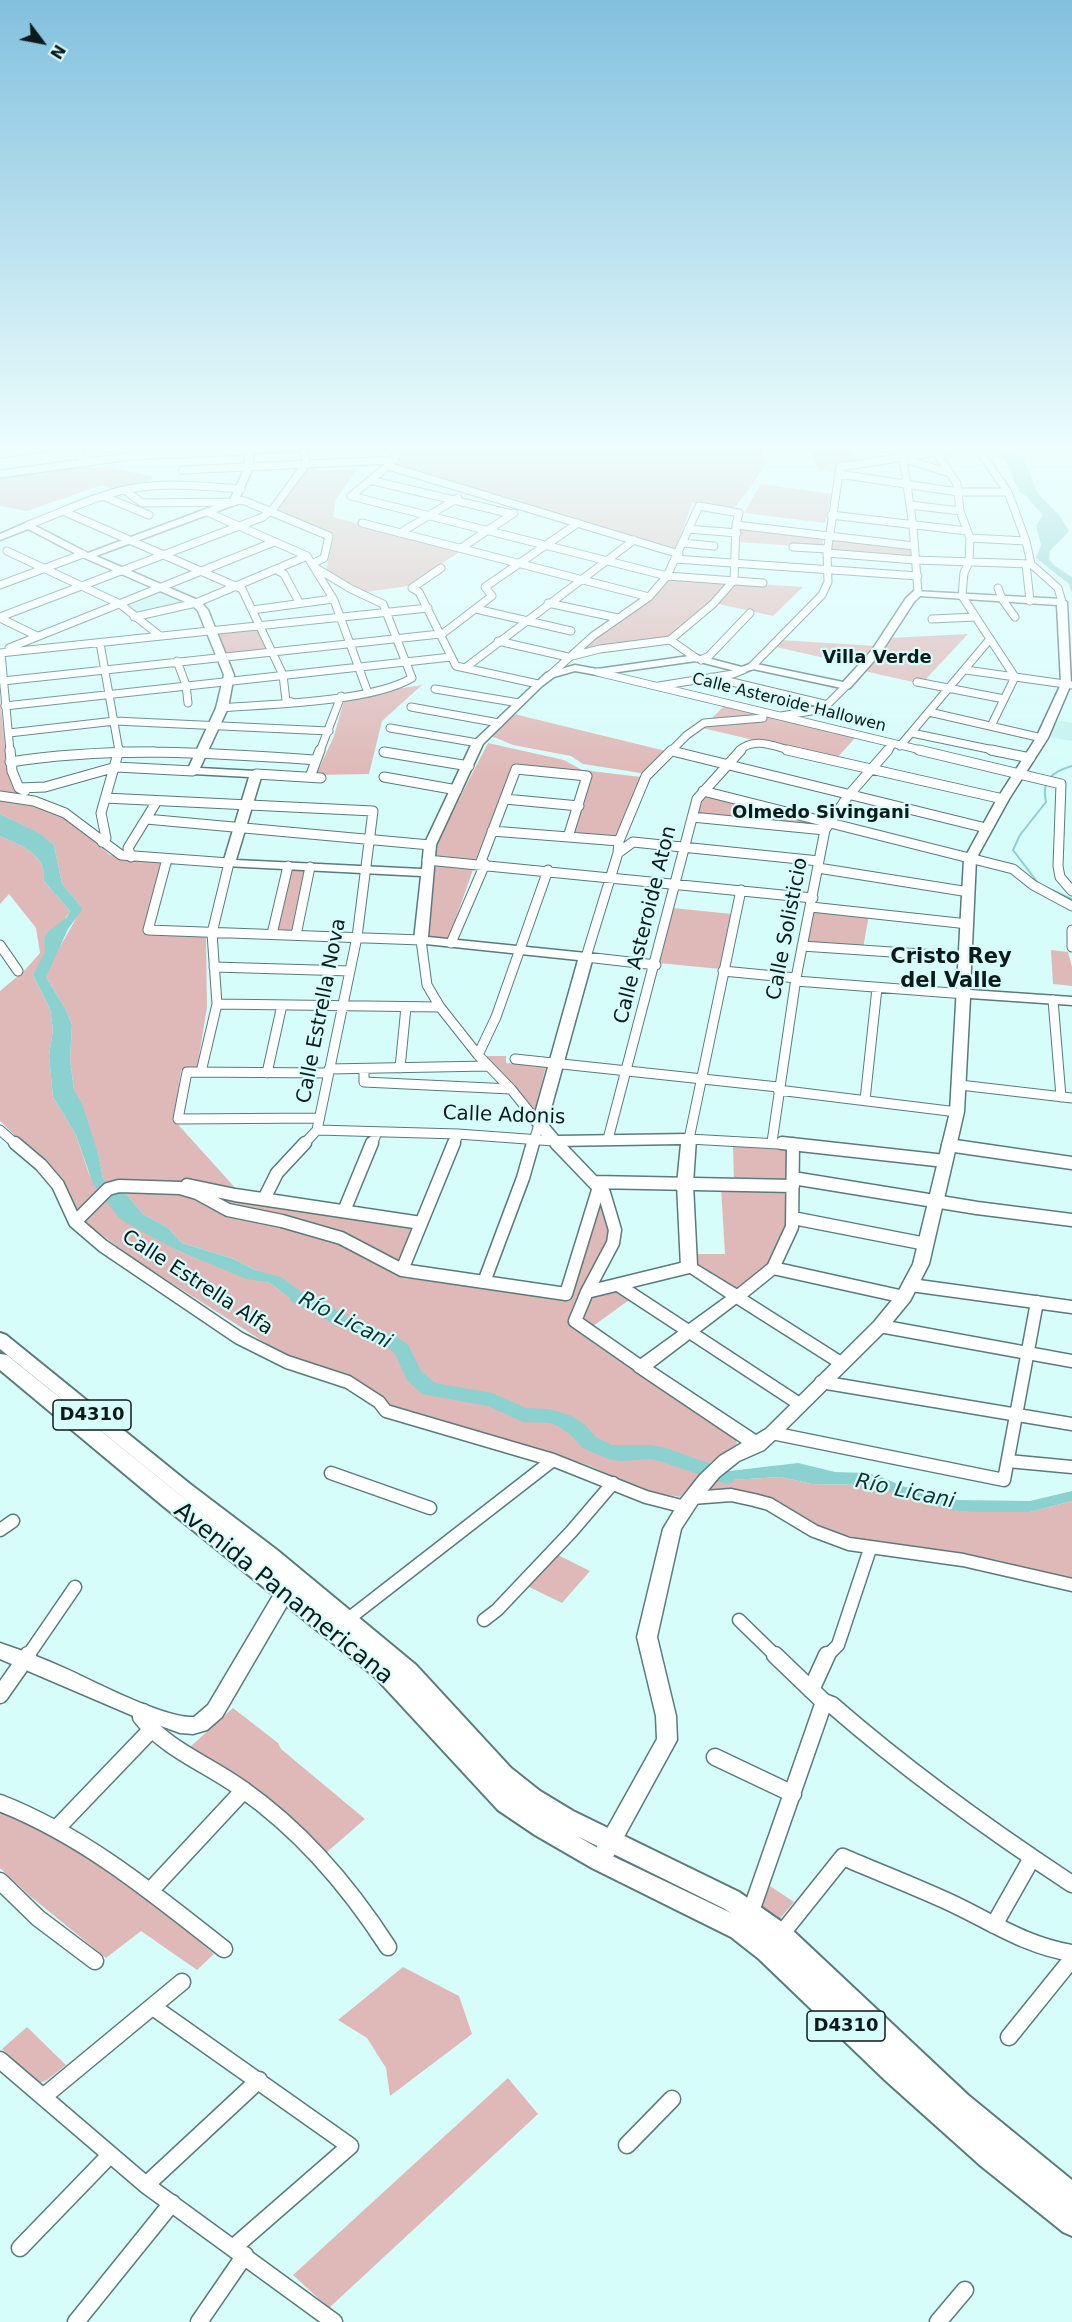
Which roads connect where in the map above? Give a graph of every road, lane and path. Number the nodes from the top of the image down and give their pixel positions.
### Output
1 (16, 556) edge
2 (82, 556) edge
3 (89, 556) edge
4 (160, 556) edge
5 (167, 556) edge
6 (239, 556) edge
7 (307, 556) joint
8 (324, 556) edge
9 (493, 556) edge
10 (529, 556) edge
11 (591, 556) edge
12 (611, 556) edge
13 (677, 556) edge
14 (680, 556) edge
15 (735, 556) edge
16 (828, 556) edge
17 (879, 556) edge
18 (915, 556) edge
19 (969, 556) edge
20 (1027, 556) edge
21 (606, 560) junction
22 (915, 560) junction
23 (969, 562) junction
24 (519, 563) junction
25 (734, 563) junction
26 (1028, 564) junction
27 (314, 566) junction
28 (441, 568) dead end
29 (44, 570) junction
30 (123, 570) junction
31 (278, 570) junction
32 (829, 570) junction
33 (204, 571) junction
34 (667, 576) junction
35 (918, 576) junction
36 (582, 579) junction
37 (734, 580) junction
38 (763, 583) dead end
39 (0, 585) edge
40 (82, 586) junction
41 (238, 586) junction
42 (161, 588) junction
43 (998, 588) dead end
44 (918, 593) junction
45 (962, 596) junction
46 (649, 597) junction
47 (333, 598) junction
48 (1002, 599) junction
49 (1030, 601) junction
50 (299, 602) junction
51 (1062, 602) junction
52 (196, 603) junction
53 (548, 603) junction
54 (120, 604) junction
55 (428, 608) junction
56 (476, 609) junction
57 (252, 610) junction
58 (388, 612) junction
59 (750, 614) dead end
60 (0, 617) edge
61 (134, 617) junction
62 (341, 617) junction
63 (976, 617) junction
64 (1016, 617) dead end
65 (618, 618) junction
66 (932, 619) dead end
67 (525, 620) junction
68 (262, 627) junction
69 (211, 631) junction
70 (571, 631) dead end
71 (441, 634) junction
72 (38, 636) junction
73 (160, 636) junction
74 (398, 638) junction
75 (990, 639) junction
76 (670, 640) junction
77 (498, 641) junction
78 (100, 642) junction
79 (351, 643) junction
80 (273, 651) junction
81 (0, 652) edge
82 (222, 656) junction
83 (451, 657) junction
84 (568, 657) junction
85 (699, 659) junction
86 (177, 661) junction
87 (407, 662) junction
88 (359, 667) junction
89 (465, 668) junction
90 (748, 668) junction
91 (104, 669) junction
92 (966, 670) junction
93 (597, 672) junction
94 (283, 675) junction
95 (550, 675) junction
96 (1014, 676) junction
97 (711, 677) junction
98 (3, 681) junction
99 (227, 681) junction
100 (917, 682) dead end
101 (538, 684) junction
102 (1069, 684) edge
103 (186, 686) junction
104 (846, 686) junction
105 (653, 687) junction
106 (435, 688) dead end
107 (949, 689) junction
108 (368, 693) junction
109 (108, 694) junction
110 (341, 696) junction
111 (1004, 699) junction
112 (286, 701) junction
113 (188, 703) dead end
114 (519, 703) junction
115 (321, 704) dead end
116 (828, 705) junction
117 (5, 706) junction
118 (411, 707) dead end
119 (222, 708) junction
120 (929, 712) junction
121 (777, 717) junction
122 (115, 720) junction
123 (499, 723) junction
124 (215, 726) junction
125 (991, 726) junction
126 (390, 728) dead end
127 (329, 731) junction
128 (912, 732) junction
129 (9, 733) junction
130 (1042, 738) junction
131 (478, 743) junction
132 (896, 745) junction
133 (119, 750) junction
134 (672, 751) junction
135 (384, 752) dead end
136 (201, 753) junction
137 (1030, 758) junction
138 (316, 760) junction
139 (10, 762) junction
140 (726, 765) junction
141 (469, 766) junction
142 (116, 767) junction
143 (871, 770) junction
144 (193, 771) junction
145 (256, 774) junction
146 (1021, 774) junction
147 (310, 777) junction
148 (384, 777) dead end
149 (321, 778) dead end
150 (19, 788) junction
151 (457, 790) junction
152 (703, 791) junction
153 (0, 796) edge
154 (848, 796) junction
155 (105, 798) junction
156 (505, 799) junction
157 (1003, 799) junction
158 (37, 801) junction
159 (157, 801) junction
160 (245, 804) junction
161 (579, 806) junction
162 (692, 817) junction
163 (146, 819) junction
164 (826, 826) junction
165 (240, 828) junction
166 (986, 828) junction
167 (492, 831) junction
168 (568, 837) junction
169 (369, 840) junction
170 (619, 841) junction
171 (102, 842) junction
172 (430, 845) junction
173 (685, 848) junction
174 (618, 853) junction
175 (131, 857) junction
176 (167, 859) junction
177 (970, 859) junction
178 (229, 862) junction
179 (482, 864) junction
180 (818, 865) junction
181 (288, 866) junction
182 (310, 867) junction
183 (427, 867) junction
184 (366, 870) junction
185 (548, 870) junction
186 (610, 877) junction
187 (675, 883) junction
188 (741, 890) junction
189 (1072, 891) edge
190 (969, 892) junction
191 (812, 902) junction
192 (1072, 906) edge
193 (968, 924) junction
194 (1072, 930) edge
195 (212, 933) junction
196 (272, 934) junction
197 (296, 935) junction
198 (357, 937) junction
199 (421, 940) junction
200 (451, 943) junction
201 (0, 945) edge
202 (802, 946) junction
203 (1072, 947) edge
204 (518, 950) junction
205 (586, 957) junction
206 (966, 957) junction
207 (656, 965) junction
208 (214, 967) junction
209 (18, 971) dead end
210 (350, 971) junction
211 (723, 971) junction
212 (796, 979) junction
213 (877, 988) junction
214 (965, 994) junction
215 (1053, 1000) junction
216 (1072, 1001) edge
217 (217, 1004) junction
218 (282, 1005) junction
219 (343, 1006) junction
220 (406, 1007) junction
221 (440, 1007) junction
222 (478, 1055) junction
223 (515, 1059) dead end
224 (554, 1064) junction
225 (488, 1066) junction
226 (400, 1068) junction
227 (364, 1069) junction
228 (329, 1071) junction
229 (626, 1071) junction
230 (201, 1072) junction
231 (267, 1073) junction
232 (700, 1078) junction
233 (960, 1084) junction
234 (511, 1089) junction
235 (778, 1089) junction
236 (1066, 1097) edge
237 (865, 1100) junction
238 (957, 1112) junction
239 (318, 1124) junction
240 (539, 1124) junction
241 (1, 1130) edge
242 (378, 1132) junction
243 (458, 1134) junction
244 (608, 1139) junction
245 (689, 1139) junction
246 (554, 1141) junction
247 (535, 1142) junction
248 (772, 1142) junction
249 (793, 1144) junction
250 (948, 1145) junction
251 (945, 1161) junction
252 (1072, 1163) edge
253 (793, 1182) junction
254 (685, 1184) junction
255 (597, 1185) junction
256 (163, 1188) junction
257 (264, 1199) junction
258 (936, 1201) junction
259 (344, 1211) junction
260 (792, 1218) junction
261 (1072, 1220) edge
262 (75, 1222) junction
263 (421, 1222) junction
264 (926, 1244) junction
265 (689, 1267) junction
266 (773, 1268) junction
267 (402, 1270) junction
268 (484, 1282) junction
269 (618, 1285) junction
270 (908, 1291) junction
271 (587, 1292) junction
272 (737, 1297) junction
273 (1037, 1302) junction
274 (1072, 1307) edge
275 (880, 1326) junction
276 (691, 1331) junction
277 (0, 1339) edge
278 (1028, 1355) junction
279 (0, 1360) edge
280 (1072, 1361) edge
281 (841, 1363) junction
282 (641, 1367) junction
283 (821, 1382) junction
284 (801, 1405) junction
285 (1016, 1416) junction
286 (1072, 1424) edge
287 (772, 1433) junction
288 (758, 1445) junction
289 (553, 1460) junction
290 (1008, 1461) junction
291 (1072, 1467) edge
292 (331, 1473) dead end
293 (613, 1483) junction
294 (688, 1503) junction
295 (430, 1508) dead end
296 (13, 1521) dead end
297 (0, 1530) edge
298 (870, 1549) junction
299 (263, 1562) junction
300 (1072, 1585) edge
301 (75, 1587) dead end
302 (292, 1587) junction
303 (347, 1620) junction
304 (484, 1620) dead end
305 (739, 1620) dead end
306 (0, 1651) edge
307 (26, 1659) junction
308 (811, 1690) junction
309 (0, 1695) edge
310 (824, 1702) junction
311 (143, 1712) junction
312 (151, 1730) junction
313 (715, 1757) dead end
314 (244, 1790) junction
315 (793, 1794) junction
316 (0, 1803) edge
317 (57, 1828) junction
318 (605, 1851) junction
319 (1032, 1858) junction
320 (1072, 1884) edge
321 (3, 1889) edge
322 (150, 1891) junction
323 (745, 1921) junction
324 (994, 1925) junction
325 (774, 1943) junction
326 (388, 1947) dead end
327 (224, 1949) dead end
328 (1072, 1953) edge
329 (1072, 1959) edge
330 (95, 1961) dead end
331 (182, 1982) dead end
332 (153, 2007) junction
333 (1009, 2037) dead end
334 (0, 2060) edge
335 (259, 2080) junction
336 (43, 2097) junction
337 (672, 2099) dead end
338 (627, 2145) dead end
339 (110, 2155) junction
340 (146, 2185) junction
341 (1072, 2197) edge
342 (172, 2203) junction
343 (1072, 2223) edge
344 (20, 2248) dead end
345 (239, 2251) junction
346 (965, 2290) dead end
347 (76, 2322) edge
348 (199, 2322) edge
349 (334, 2322) edge
350 (938, 2322) edge

1 - 29 street
2 - 29 street
3 - 30 street
4 - 30 street
5 - 33 street
6 - 33 street
7 - 27 street
7 - 31 street
8 - 27 street
9 - 24 street
10 - 24 street
11 - 21 street
12 - 21 street
13 - 34 street
14 - 25 street
15 - 25 street
16 - 32 street
17 - 22 street
18 - 22 street
19 - 23 street
20 - 26 street
21 - 34 street
21 - 36 street
22 - 23 street
22 - 35 street
23 - 26 street
23 - 45 street
24 - 36 street
24 - 56 street
25 - 32 street
25 - 37 street
26 - 49 street
26 - 51 street
27 - 47 street
27 - 58 street
28 - 55 street
29 - 39 street
29 - 40 street
30 - 40 street
30 - 42 street
31 - 41 street
31 - 50 street
32 - 35 street
32 - 90 street
33 - 41 street
33 - 42 street
34 - 37 street
34 - 46 street
35 - 44 street
36 - 46 street
36 - 53 street
37 - 38 street
37 - 76 street
40 - 54 street
40 - 60 street
41 - 52 street
41 - 57 street
42 - 52 street
42 - 54 street
43 - 48 street
44 - 45 street
44 - 104 street
45 - 48 street
45 - 63 street
46 - 65 street
47 - 50 street
47 - 62 street
48 - 49 street
48 - 64 street
49 - 51 street
50 - 57 street
51 - 102 street
52 - 61 street
52 - 69 street
53 - 65 street
53 - 67 street
54 - 61 street
54 - 72 street
55 - 58 street
55 - 71 street
56 - 67 street
56 - 71 street
57 - 68 street
58 - 62 street
58 - 74 street
59 - 85 street
60 - 72 street
61 - 73 street
62 - 68 street
62 - 79 street
63 - 66 street
63 - 75 street
65 - 84 street
67 - 70 street
67 - 77 street
68 - 69 street
68 - 80 street
69 - 73 street
69 - 82 street
71 - 74 street
71 - 83 street
72 - 81 street
73 - 78 street
74 - 79 street
74 - 87 street
75 - 92 street, Calle Solisticio
75 - 96 street
76 - 84 street
76 - 85 street
77 - 84 street
77 - 89 street
78 - 81 street
78 - 91 street
79 - 80 street
79 - 88 street
80 - 82 street
80 - 94 street
81 - 98 street
82 - 86 street
82 - 99 street
83 - 87 street
83 - 89 street
84 - 95 street
85 - 90 street
85 - 93 street
86 - 91 street
86 - 103 street
87 - 88 street
87 - 108 street
88 - 94 street
88 - 108 street
89 - 101 street
90 - 97 street
90 - 104 street
91 - 98 street
91 - 109 street
92 - 96 street
92 - 107 street, Calle Solisticio
93 - 95 street, Calle Asteroide Hallowen
93 - 105 street, Calle Asteroide Hallowen
94 - 99 street
94 - 112 street
95 - 101 street
96 - 102 street
96 - 111 street
97 - 105 street
97 - 116 street
98 - 117 street
99 - 103 street
99 - 119 street
100 - 107 street
101 - 114 street
102 - 130 street
103 - 109 street
103 - 113 street
104 - 116 street
105 - 121 street, Calle Asteroide Hallowen
106 - 114 street
107 - 111 street
107 - 120 street, Calle Solisticio
108 - 110 street
109 - 117 street
109 - 122 street
110 - 112 street
110 - 127 street
111 - 125 street
112 - 115 street
112 - 119 street
114 - 123 street
116 - 121 street
117 - 129 street
118 - 123 street
119 - 124 street
120 - 125 street
120 - 128 street, Calle Solisticio
121 - 132 street, Calle Asteroide Hallowen
121 - 134 street
122 - 124 street
122 - 129 street
122 - 133 street
123 - 131 street
124 - 127 street
124 - 136 street
125 - 130 street
126 - 131 street
127 - 138 street
128 - 132 street, Calle Solisticio
128 - 137 street
129 - 139 street
130 - 137 street
131 - 141 street
132 - 143 street, Calle Solisticio
132 - 146 street, Calle Asteroide Hallowen
133 - 136 street
133 - 139 street
133 - 142 street
134 - 140 street
134 - 170 street
135 - 141 street
136 - 138 street
136 - 144 street
137 - 146 street
138 - 147 street
139 - 150 street
140 - 143 street, Calle Asteroide Aton
140 - 152 street, Calle Asteroide Aton
140 - 154 street
141 - 151 street
142 - 144 street
142 - 150 street
142 - 155 street
143 - 154 street, Calle Solisticio
143 - 157 street
144 - 145 street
145 - 147 street
145 - 160 street
146 - 157 street
146 - 189 street, Calle Asteroide Hallowen
147 - 149 street
148 - 151 street
150 - 158 street
151 - 172 street
152 - 162 street, Calle Asteroide Aton
152 - 164 street
153 - 158 street
154 - 164 street, Calle Solisticio
154 - 166 street
155 - 159 street
155 - 171 street
156 - 161 street
156 - 161 street
156 - 167 street
157 - 166 street
158 - 171 street
159 - 160 street
159 - 163 street
160 - 165 street
160 - 169 street, Calle Estrella Nova
161 - 168 street
162 - 164 street
162 - 173 street, Calle Asteroide Aton
163 - 165 street
163 - 175 street
164 - 177 street
164 - 180 street, Calle Solisticio
165 - 169 street
165 - 178 street
166 - 177 street
167 - 168 street
167 - 179 street
168 - 170 street
169 - 172 street
169 - 184 street, Calle Estrella Nova
170 - 174 street
171 - 175 street
172 - 183 street
173 - 174 street
173 - 180 street
173 - 187 street, Calle Asteroide Aton
174 - 186 street
175 - 176 street
176 - 178 street
176 - 195 street
177 - 190 street
177 - 192 street
178 - 181 street
178 - 195 street
179 - 183 street
179 - 185 street
179 - 200 street
180 - 190 street
180 - 191 street, Calle Solisticio
181 - 182 street
181 - 196 street
182 - 184 street
182 - 197 street
183 - 184 street
183 - 199 street
184 - 198 street, Calle Estrella Nova
185 - 186 street
185 - 204 street
186 - 187 street
186 - 205 street
187 - 188 street
187 - 207 street, Calle Asteroide Aton
188 - 191 street
188 - 211 street
190 - 193 street
191 - 193 street
191 - 202 street, Calle Solisticio
193 - 206 street
194 - 203 street
195 - 196 street
195 - 208 street
196 - 197 street
197 - 198 street
198 - 199 street
198 - 210 street, Calle Estrella Nova
199 - 200 street
199 - 221 street
200 - 204 street
201 - 209 street
202 - 206 street
202 - 212 street, Calle Solisticio
204 - 205 street
204 - 222 street
205 - 207 street
205 - 224 street
206 - 214 street
207 - 229 street, Calle Asteroide Aton
208 - 210 street
208 - 217 street
210 - 219 street, Calle Estrella Nova
211 - 212 street
211 - 232 street
212 - 213 street
212 - 235 street, Calle Solisticio
213 - 214 street
213 - 237 street
214 - 215 street
214 - 233 street
215 - 216 street
215 - 236 street
217 - 218 street
217 - 230 street
218 - 219 street
218 - 231 street
219 - 220 street
219 - 228 street, Calle Estrella Nova
220 - 221 street
220 - 226 street
221 - 222 street
222 - 225 street
223 - 224 street
224 - 229 street
224 - 240 street
225 - 226 street
225 - 234 street
226 - 227 street
227 - 228 street
227 - 234 street
228 - 231 street
228 - 239 street, Calle Estrella Nova
229 - 232 street
229 - 244 street, Calle Asteroide Aton
230 - 231 street
230 - 239 street, Calle Adonis
232 - 235 street
232 - 245 street
233 - 236 street
233 - 238 street
234 - 240 street
235 - 237 street
235 - 248 street, Calle Solisticio
237 - 238 street
238 - 250 street
239 - 242 street, Calle Adonis
239 - 257 street, Calle Estrella Nova
240 - 246 street
240 - 247 street
241 - 262 street, Calle Estrella Alfa
242 - 243 street, Calle Adonis
242 - 259 street
243 - 247 street, Calle Adonis
243 - 263 street
244 - 245 street, Calle Adonis
244 - 246 street, Calle Adonis
245 - 248 street
245 - 254 street
246 - 247 street, Calle Adonis
246 - 255 street
247 - 268 street
248 - 249 street
249 - 251 street
249 - 253 street
250 - 251 street
250 - 252 street
251 - 258 street
253 - 254 street
253 - 258 street
253 - 260 street
254 - 255 street
254 - 265 street
255 - 268 street
255 - 271 street
256 - 257 street
256 - 262 street
256 - 267 street
257 - 259 street
258 - 261 street
258 - 264 street
259 - 263 street
260 - 264 street
260 - 266 street
262 - 289 street, Calle Estrella Alfa
263 - 267 street
264 - 270 street
265 - 269 street
265 - 272 street
266 - 270 street
266 - 272 street
267 - 268 street
269 - 271 street
269 - 276 street
270 - 273 street
270 - 275 street
271 - 282 street
272 - 276 street
272 - 281 street
273 - 274 street
273 - 278 street
275 - 278 street
275 - 281 street
276 - 282 street
276 - 284 street
277 - 299 main road, Avenida Panamericana / D4310
278 - 280 street
278 - 285 street
279 - 299 main road, Avenida Panamericana / D4310
281 - 283 street
282 - 288 street
283 - 284 street
283 - 285 street
284 - 287 street
285 - 286 street
285 - 290 street
287 - 288 street
287 - 290 street
288 - 294 street
289 - 293 street, Calle Estrella Alfa
289 - 303 street
290 - 291 street
292 - 295 street
293 - 294 street, Calle Estrella Alfa
293 - 304 street
294 - 298 street, Calle Estrella Alfa
294 - 318 street
296 - 297 street
298 - 300 street, Calle Estrella Alfa
298 - 308 street
299 - 302 main road, Avenida Panamericana / D4310
301 - 307 street
302 - 303 main road, Avenida Panamericana / D4310
302 - 311 street
302 - 318 main road, Avenida Panamericana / D4310
303 - 318 main road, Avenida Panamericana / D4310
305 - 308 street
306 - 307 street
307 - 309 street
307 - 311 street
308 - 310 street
310 - 315 street
310 - 319 street
311 - 312 street
312 - 314 street
312 - 317 street
313 - 315 street
314 - 322 street
314 - 326 street
315 - 323 street
316 - 317 street
317 - 322 street
318 - 323 main road, Avenida Panamericana / D4310
319 - 320 street
319 - 324 street
321 - 330 street
322 - 327 street
323 - 325 main road, Avenida Panamericana / D4310
324 - 325 street
324 - 328 street
325 - 341 main road, Avenida Panamericana / D4310
325 - 343 main road, Avenida Panamericana / D4310
329 - 333 street
331 - 332 street
332 - 335 street
332 - 336 street
334 - 336 street
335 - 340 street
335 - 345 street
336 - 339 street
337 - 338 street
339 - 340 street
339 - 344 street
340 - 342 street
342 - 345 street
342 - 347 street
345 - 348 street
345 - 349 street
346 - 350 street

